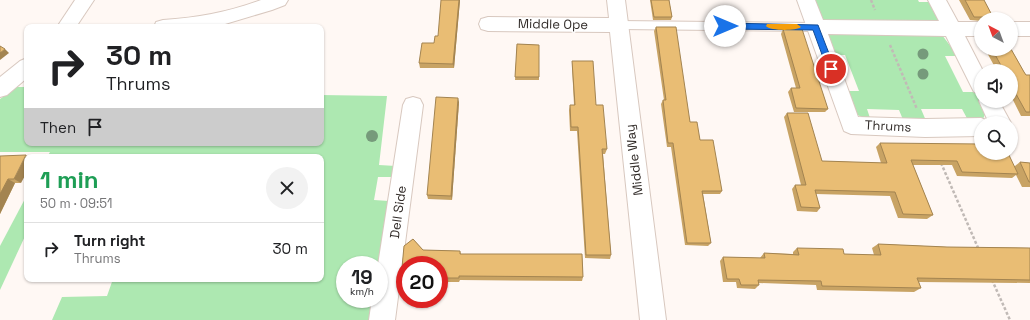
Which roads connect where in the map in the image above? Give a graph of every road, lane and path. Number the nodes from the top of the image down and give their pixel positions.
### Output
1 (85, 0) edge
2 (279, 0) edge
3 (616, 0) edge
4 (806, 0) edge
5 (870, 0) edge
6 (937, 0) edge
7 (68, 24) edge
8 (194, 24) edge
9 (488, 24) dead end
10 (619, 25) junction
11 (816, 27) junction
12 (882, 28) junction
13 (952, 28) junction
14 (974, 29) edge
15 (1018, 29) edge
16 (1030, 29) edge
17 (24, 69) edge
18 (974, 72) edge
19 (0, 89) edge
20 (413, 105) dead end
21 (974, 127) edge
22 (925, 128) junction
23 (982, 256) edge
24 (991, 277) edge
25 (382, 320) edge
26 (653, 320) edge
27 (1010, 320) edge

1 - 7 street
2 - 8 street
3 - 10 street, Middle Way
4 - 11 street, Thrums
5 - 12 path
6 - 13 street
9 - 10 street, Middle Ope
10 - 11 lane
10 - 26 street, Middle Way
11 - 12 street
11 - 22 street, Thrums
12 - 13 street
12 - 22 path
13 - 14 street
13 - 18 street
15 - 16 street
17 - 19 street
20 - 25 street, Dell Side
21 - 22 street, Thrums
22 - 23 path
24 - 27 path

